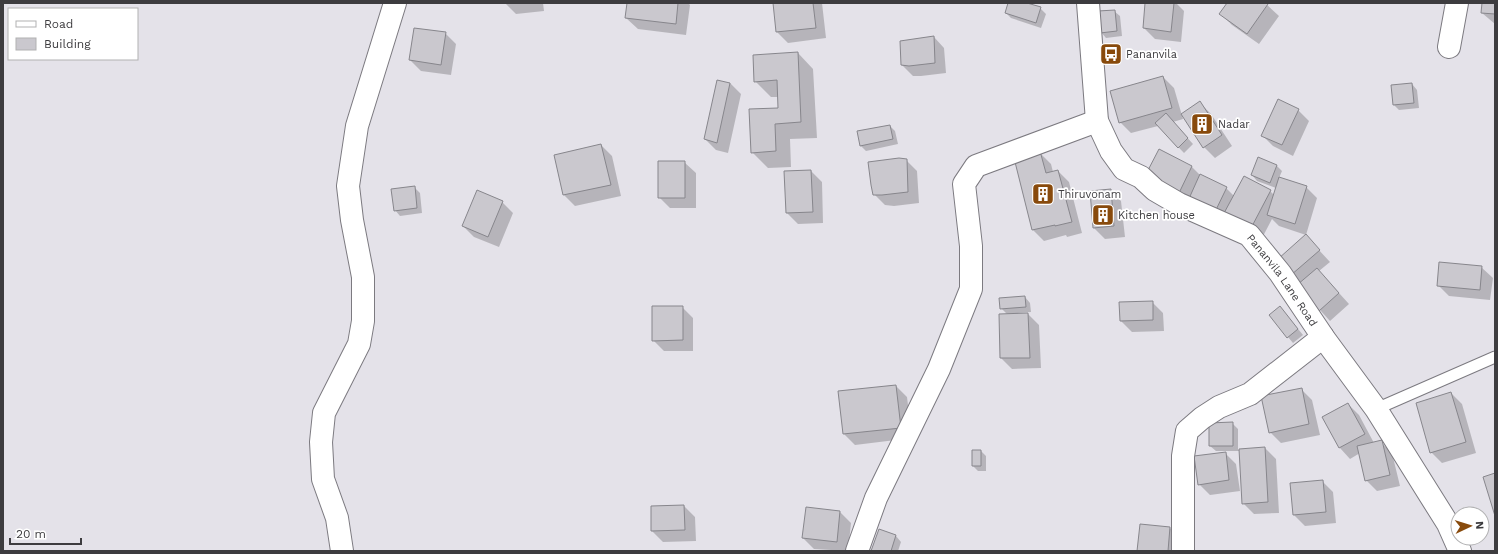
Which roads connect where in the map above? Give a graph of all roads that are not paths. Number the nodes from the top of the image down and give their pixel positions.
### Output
1 (396, 3) edge
2 (1088, 3) edge
3 (1457, 3) edge
4 (1449, 47) dead end
5 (1097, 121) junction
6 (1323, 337) junction
7 (1495, 357) edge
8 (1376, 409) junction
9 (342, 551) edge
10 (857, 551) edge
11 (1183, 551) edge
12 (1460, 551) edge

1 - 9 street
2 - 5 street, Pananvila Lane Road
3 - 4 street
5 - 6 street, Pananvila Lane Road
5 - 10 street
6 - 8 street, Pananvila Lane Road
6 - 11 street
7 - 8 lane
8 - 12 street, Pananvila Lane Road

